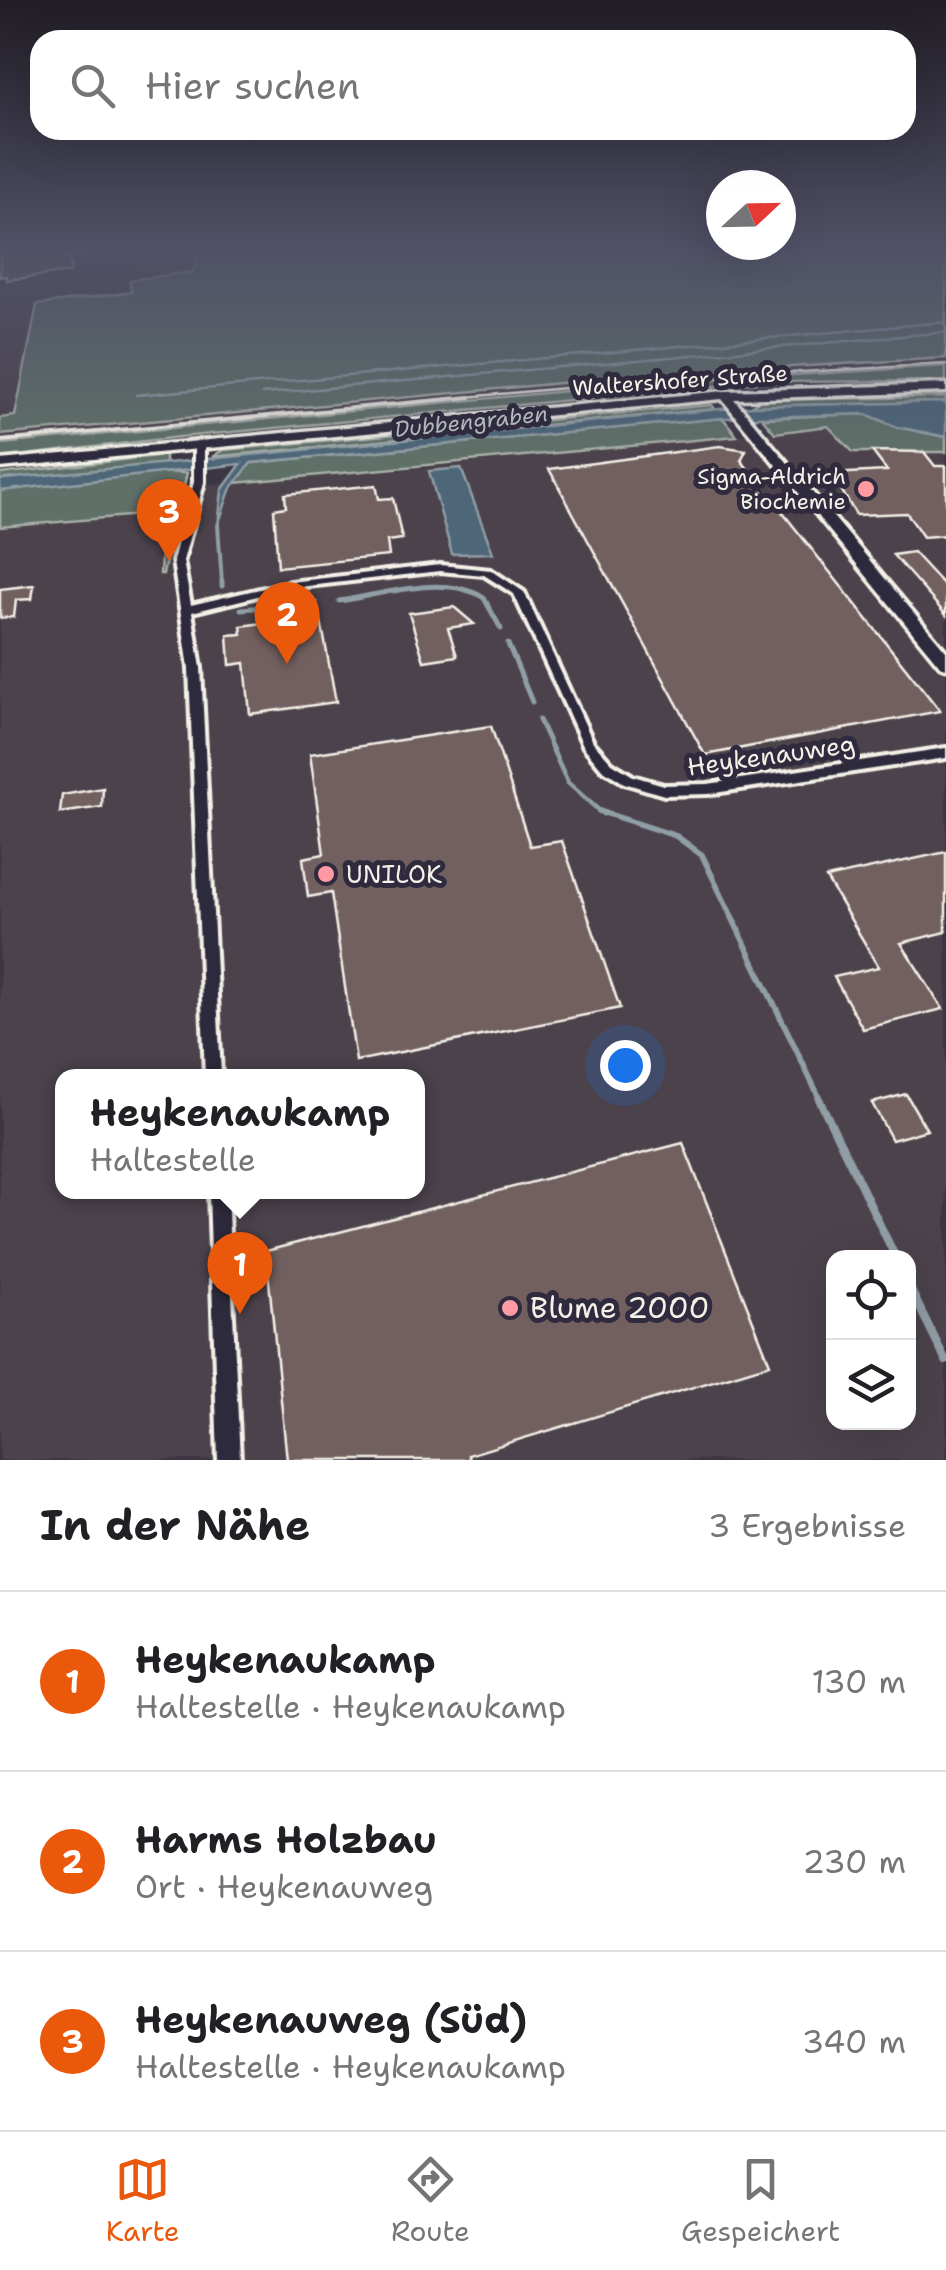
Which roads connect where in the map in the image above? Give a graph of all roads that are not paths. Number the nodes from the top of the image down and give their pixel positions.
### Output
1 (946, 388) edge
2 (729, 401) junction
3 (200, 450) junction
4 (0, 464) edge
5 (185, 610) junction
6 (946, 662) edge
7 (946, 753) edge
8 (213, 1069) edge
9 (218, 1199) edge
10 (229, 1460) edge

1 - 2 main road, Waltershofer Straße
2 - 3 main road, Waltershofer Straße
2 - 6 main road
3 - 4 main road, Waltershofer Straße
3 - 5 street
5 - 7 street, Heykenauweg
5 - 8 street
9 - 10 street

